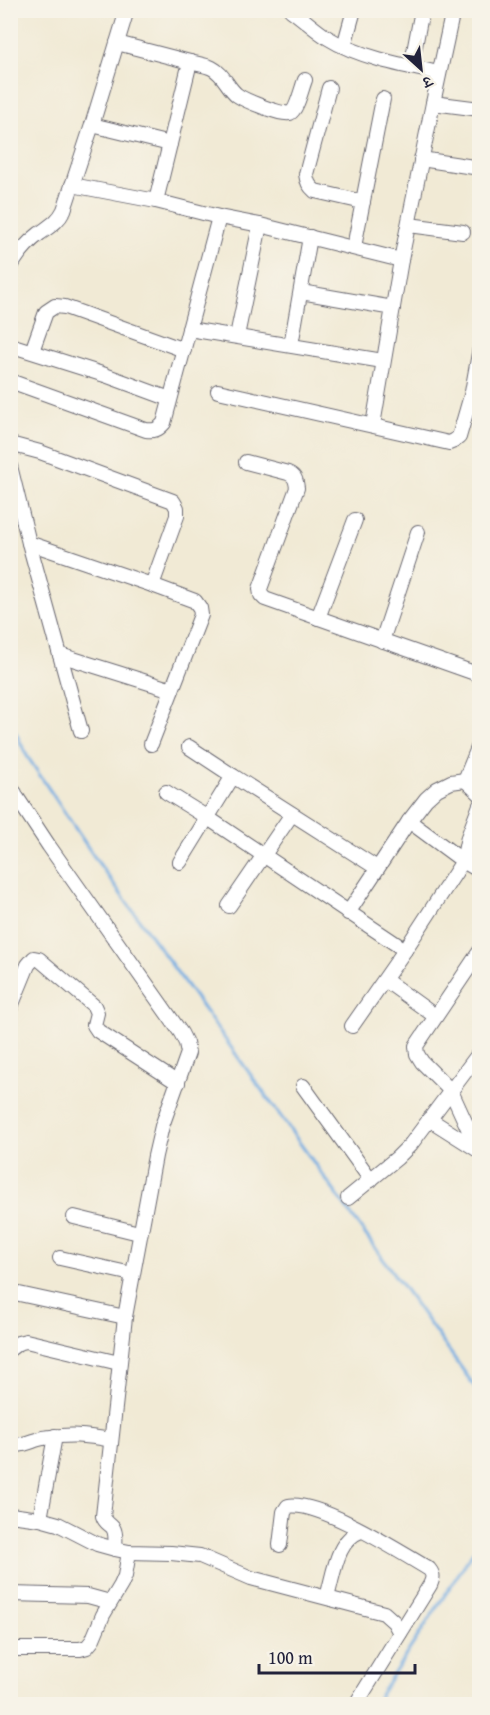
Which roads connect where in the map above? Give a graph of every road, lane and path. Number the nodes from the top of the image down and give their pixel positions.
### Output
1 (127, 10) edge
2 (354, 10) edge
3 (422, 10) edge
4 (453, 10) edge
5 (297, 12) edge
6 (117, 43) junction
7 (344, 46) junction
8 (190, 62) junction
9 (411, 67) junction
10 (439, 73) junction
11 (305, 80) dead end
12 (329, 88) dead end
13 (383, 99) dead end
14 (433, 103) junction
15 (480, 110) edge
16 (92, 125) junction
17 (170, 144) junction
18 (422, 159) junction
19 (480, 168) edge
20 (72, 185) junction
21 (156, 201) junction
22 (363, 201) junction
23 (219, 217) junction
24 (260, 225) junction
25 (409, 225) junction
26 (463, 232) dead end
27 (310, 237) junction
28 (354, 247) junction
29 (401, 260) junction
30 (10, 268) edge
31 (301, 292) junction
32 (393, 308) junction
33 (189, 329) junction
34 (237, 336) junction
35 (10, 345) edge
36 (291, 345) junction
37 (480, 348) edge
38 (184, 350) junction
39 (32, 351) junction
40 (383, 361) junction
41 (10, 381) edge
42 (218, 391) dead end
43 (170, 399) junction
44 (373, 425) junction
45 (10, 444) edge
46 (246, 462) dead end
47 (10, 466) edge
48 (355, 520) dead end
49 (418, 532) dead end
50 (29, 543) junction
51 (152, 585) junction
52 (318, 618) junction
53 (382, 641) junction
54 (60, 655) junction
55 (480, 675) edge
56 (172, 690) junction
57 (81, 730) dead end
58 (480, 743) edge
59 (151, 744) dead end
60 (189, 747) dead end
61 (233, 776) junction
62 (465, 780) junction
63 (13, 790) edge
64 (166, 792) dead end
65 (480, 794) edge
66 (480, 805) edge
67 (10, 812) edge
68 (292, 814) junction
69 (208, 818) junction
70 (409, 821) junction
71 (264, 855) junction
72 (464, 861) junction
73 (180, 862) dead end
74 (377, 868) junction
75 (480, 871) edge
76 (229, 906) dead end
77 (348, 913) junction
78 (405, 950) junction
79 (480, 951) edge
80 (385, 980) junction
81 (10, 1009) edge
82 (435, 1016) junction
83 (352, 1026) dead end
84 (480, 1052) edge
85 (178, 1083) junction
86 (303, 1086) dead end
87 (451, 1091) junction
88 (429, 1119) junction
89 (479, 1150) edge
90 (371, 1180) junction
91 (348, 1198) dead end
92 (74, 1217) dead end
93 (140, 1233) junction
94 (60, 1258) dead end
95 (132, 1274) junction
96 (10, 1292) edge
97 (125, 1317) junction
98 (10, 1349) edge
99 (119, 1363) junction
100 (55, 1436) junction
101 (111, 1440) junction
102 (10, 1445) edge
103 (10, 1515) edge
104 (40, 1519) junction
105 (361, 1531) junction
106 (280, 1545) dead end
107 (115, 1549) junction
108 (129, 1552) junction
109 (10, 1594) edge
110 (327, 1597) junction
111 (110, 1602) junction
112 (400, 1633) junction
113 (10, 1649) edge
114 (359, 1704) edge

1 - 6 street
2 - 7 street
3 - 9 street
4 - 10 street
5 - 7 street
6 - 8 street
6 - 16 street
7 - 9 street
8 - 11 street
8 - 17 street
9 - 10 street
10 - 14 street
12 - 22 street
13 - 22 street
14 - 15 street
14 - 18 street
16 - 17 street
16 - 20 street
17 - 21 street
18 - 19 street
18 - 25 street
20 - 21 street
20 - 30 street
21 - 23 street
22 - 28 street
23 - 24 street
23 - 33 street
24 - 27 street
24 - 34 street
25 - 26 street
25 - 29 street
27 - 28 street
27 - 31 street
28 - 29 street
29 - 32 street
31 - 32 street
31 - 36 street
32 - 40 street
33 - 34 street
33 - 38 street
34 - 36 street
35 - 39 street
36 - 40 street
37 - 44 street
38 - 39 street
38 - 43 street
39 - 43 street
40 - 44 street
41 - 43 street
42 - 44 street
45 - 51 street
46 - 52 street
47 - 50 street
48 - 52 street
49 - 53 street
50 - 51 street
50 - 54 street
51 - 56 street
52 - 53 street
53 - 55 street
54 - 56 street
54 - 57 street
56 - 59 street
58 - 62 street
60 - 61 street
61 - 68 street
61 - 69 street
62 - 65 street
62 - 70 street
63 - 67 street
63 - 85 street
64 - 69 street
66 - 72 street
68 - 71 street
68 - 74 street
69 - 71 street
69 - 73 street
70 - 72 street
70 - 74 street
71 - 76 street
71 - 77 street
72 - 75 street
72 - 78 street
74 - 77 street
77 - 78 street
78 - 80 street
79 - 82 street
80 - 82 street
80 - 83 street
81 - 85 street
82 - 87 street
84 - 87 street
85 - 93 street
86 - 90 street
87 - 88 street
87 - 89 street
88 - 89 street
88 - 90 street
90 - 91 street
92 - 93 street
93 - 95 street
94 - 95 street
95 - 97 street
96 - 97 street
97 - 99 street
98 - 99 street
99 - 101 street
100 - 101 street
100 - 102 street
100 - 104 street
101 - 107 street
103 - 104 street
104 - 107 street
105 - 106 street
105 - 110 street
105 - 112 street
107 - 108 street
108 - 110 street
108 - 111 street
109 - 111 street
110 - 112 street
111 - 113 street
112 - 114 street

